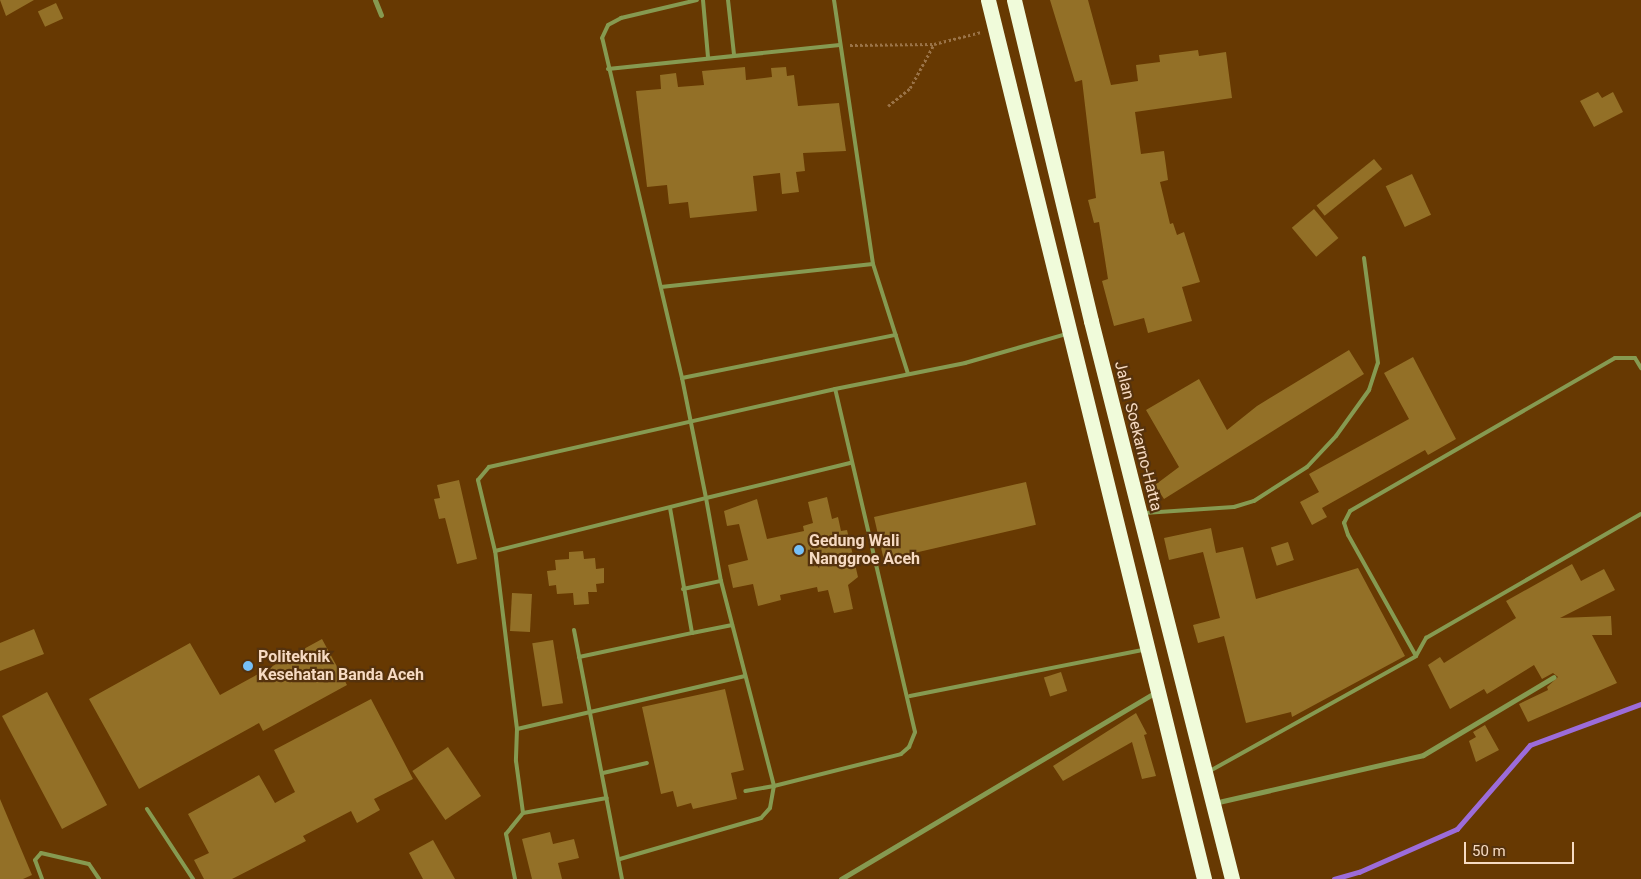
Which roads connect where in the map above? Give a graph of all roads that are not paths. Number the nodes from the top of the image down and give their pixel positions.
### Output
1 (375, 0) edge
2 (697, 0) edge
3 (703, 0) edge
4 (728, 0) edge
5 (834, 0) edge
6 (988, 0) edge
7 (1014, 0) edge
8 (382, 15) dead end
9 (840, 45) junction
10 (734, 54) junction
11 (708, 57) junction
12 (608, 69) junction
13 (1364, 258) dead end
14 (873, 264) junction
15 (661, 287) junction
16 (1069, 333) junction
17 (896, 335) junction
18 (1641, 368) edge
19 (908, 374) junction
20 (682, 378) junction
21 (834, 389) junction
22 (690, 420) junction
23 (850, 464) junction
24 (706, 498) junction
25 (670, 508) junction
26 (1140, 513) junction
27 (1641, 514) edge
28 (494, 551) junction
29 (722, 581) junction
30 (683, 589) junction
31 (732, 624) junction
32 (574, 630) dead end
33 (692, 633) junction
34 (1147, 649) junction
35 (1416, 656) junction
36 (579, 657) junction
37 (746, 676) junction
38 (1554, 677) dead end
39 (1157, 691) junction
40 (910, 696) junction
41 (590, 712) junction
42 (517, 730) junction
43 (647, 763) dead end
44 (603, 773) junction
45 (1206, 773) junction
46 (774, 786) junction
47 (744, 791) dead end
48 (607, 798) junction
49 (1214, 803) junction
50 (147, 809) dead end
51 (523, 813) junction
52 (620, 859) junction
53 (1231, 874) edge
54 (1203, 875) edge
55 (42, 879) edge
56 (99, 879) edge
57 (193, 879) edge
58 (515, 879) edge
59 (622, 879) edge
60 (841, 879) edge

1 - 8 street
2 - 12 lane
3 - 11 lane
4 - 10 lane
5 - 9 lane
6 - 16 highway
7 - 26 highway, Jalan Soekarno-Hatta
9 - 10 lane
9 - 14 lane
10 - 11 lane
11 - 12 lane
12 - 15 lane
13 - 26 lane
14 - 15 lane
14 - 17 lane
15 - 20 lane
16 - 19 lane
16 - 34 highway
17 - 19 lane
17 - 20 lane
18 - 35 lane
19 - 21 lane
20 - 22 lane
21 - 22 lane
21 - 23 lane
22 - 24 lane
22 - 28 lane
23 - 24 lane
23 - 40 lane
24 - 25 lane
24 - 29 lane
25 - 28 lane
25 - 30 lane
26 - 45 highway, Jalan Soekarno-Hatta
27 - 35 lane
28 - 42 lane
29 - 30 lane
29 - 31 lane
30 - 33 lane
31 - 33 lane
31 - 37 lane
32 - 36 lane
33 - 36 lane
34 - 39 highway
34 - 40 lane
35 - 45 lane
36 - 41 lane
37 - 41 lane
37 - 46 lane
38 - 49 street
39 - 54 highway
39 - 60 street
40 - 46 lane
41 - 42 lane
41 - 44 lane
42 - 51 lane
43 - 44 lane
44 - 48 lane
45 - 49 highway, Jalan Soekarno-Hatta
46 - 47 lane
46 - 52 lane
48 - 51 lane
48 - 52 lane
49 - 53 highway, Jalan Soekarno-Hatta
50 - 57 lane
51 - 58 lane
52 - 59 lane
55 - 56 lane

